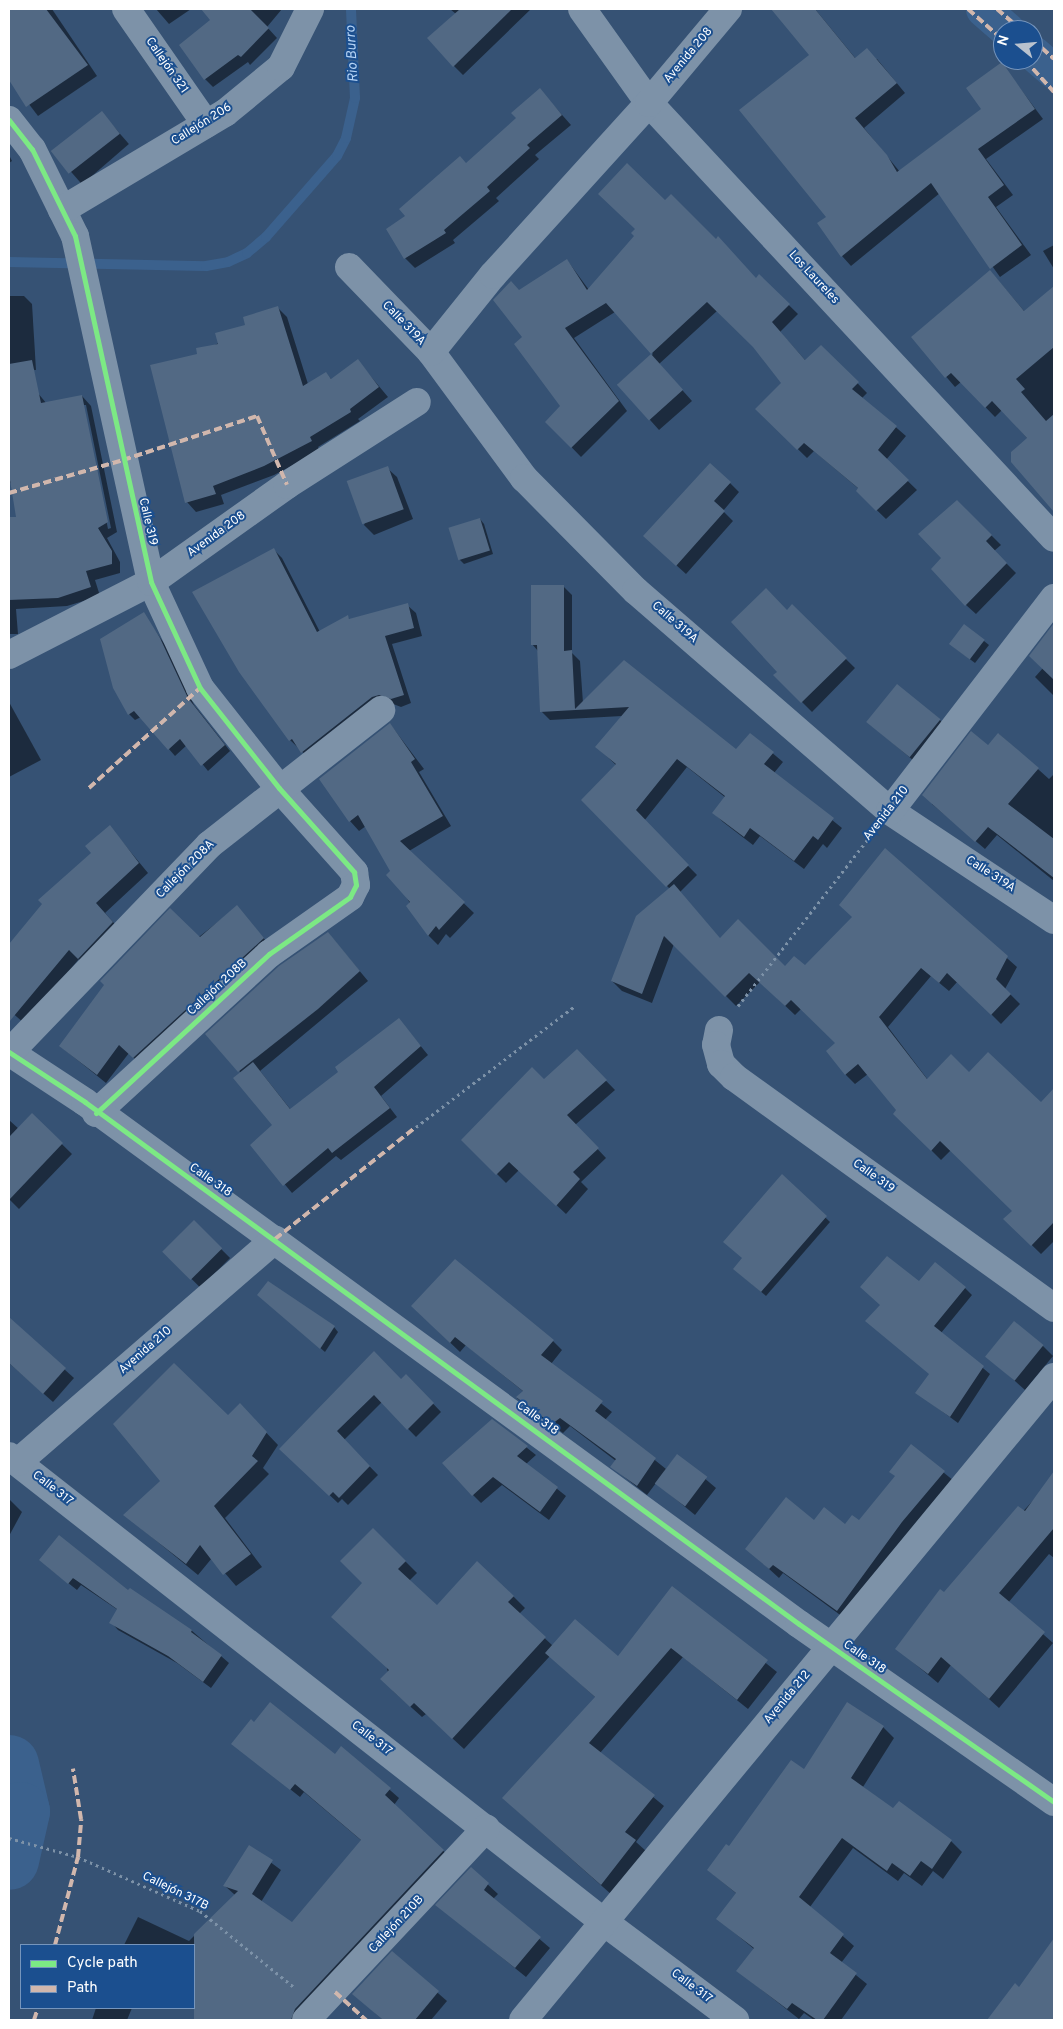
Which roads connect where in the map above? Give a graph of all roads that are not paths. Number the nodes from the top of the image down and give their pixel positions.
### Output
1 (126, 9) edge
2 (310, 9) edge
3 (582, 9) edge
4 (728, 9) edge
5 (649, 102) junction
6 (9, 120) edge
7 (206, 124) junction
8 (62, 210) junction
9 (349, 267) dead end
10 (431, 352) junction
11 (417, 402) dead end
12 (1054, 538) edge
13 (151, 582) junction
14 (1054, 598) edge
15 (9, 655) edge
16 (381, 710) dead end
17 (279, 788) junction
18 (890, 811) junction
19 (356, 885) joint
20 (1054, 920) edge
21 (719, 1030) road end
22 (9, 1052) edge
23 (96, 1112) junction
24 (275, 1239) junction
25 (1054, 1308) edge
26 (1054, 1377) edge
27 (13, 1459) edge
28 (831, 1647) junction
29 (1053, 1798) edge
30 (486, 1828) junction
31 (604, 1922) junction
32 (312, 2014) edge
33 (524, 2020) edge
34 (735, 2020) edge

1 - 7 street, Callejón 321
2 - 7 street, Callejón 206
3 - 5 street, Los Laureles
4 - 5 street, Avenida 208
5 - 10 street, Avenida 208
5 - 12 street, Los Laureles
6 - 8 street, Calle 319
7 - 8 street, Callejón 206
8 - 13 street, Calle 319
9 - 10 street, Calle 319A
10 - 18 street, Calle 319A
11 - 13 street, Avenida 208
13 - 15 street, Avenida 208
13 - 17 street, Calle 319
14 - 18 street, Avenida 210
16 - 17 street, Callejón 208A
17 - 19 street, Calle 319
17 - 22 street, Callejón 208A
18 - 20 street, Calle 319A
19 - 23 street, Callejón 208B
21 - 25 street, Calle 319
22 - 23 street, Calle 318
23 - 24 street, Calle 318
24 - 27 street, Avenida 210
24 - 28 street, Calle 318
26 - 28 street, Avenida 212
27 - 30 street, Calle 317
28 - 29 street, Calle 318
28 - 31 street, Avenida 212
30 - 31 street, Calle 317
30 - 32 street, Callejón 210B
31 - 33 street, Avenida 212
31 - 34 street, Calle 317

